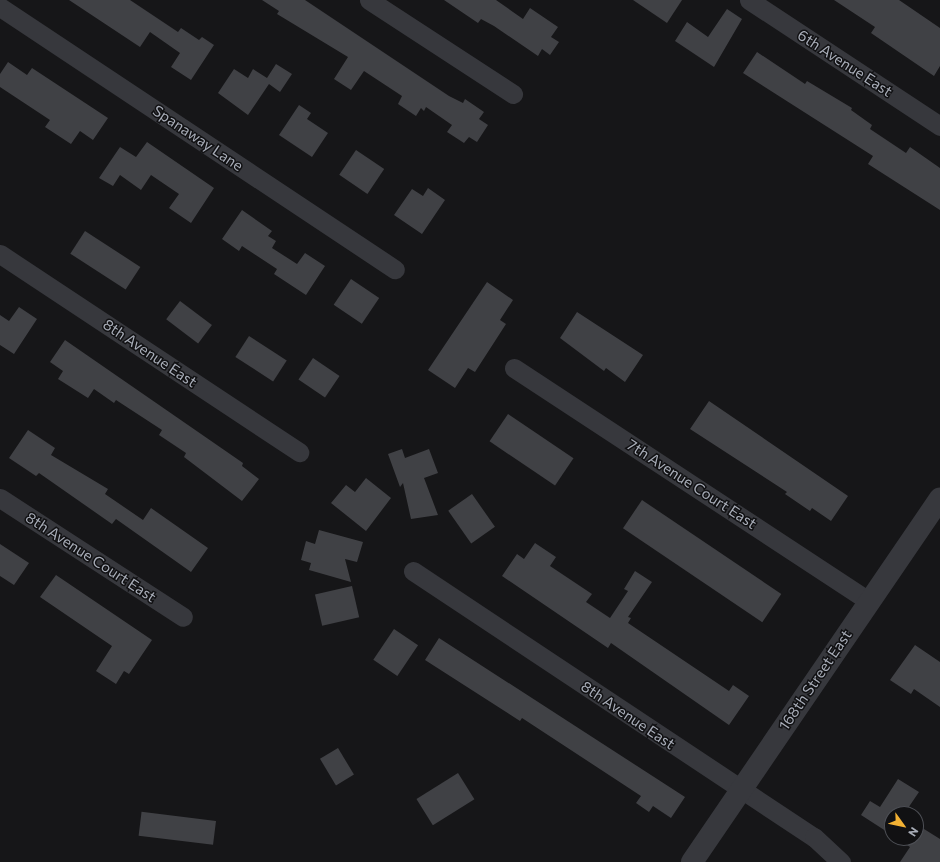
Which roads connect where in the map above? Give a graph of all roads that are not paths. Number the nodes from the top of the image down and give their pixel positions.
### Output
1 (369, 0) edge
2 (749, 0) edge
3 (0, 7) edge
4 (513, 94) dead end
5 (940, 126) edge
6 (0, 254) edge
7 (395, 269) dead end
8 (514, 368) dead end
9 (299, 452) dead end
10 (0, 498) edge
11 (940, 499) edge
12 (413, 571) dead end
13 (869, 600) junction
14 (183, 617) dead end
15 (741, 790) junction
16 (692, 862) edge
17 (841, 862) edge

1 - 4 street
2 - 5 street, 6th Avenue East
3 - 7 street, Spanaway Lane
6 - 9 street, 8th Avenue East
8 - 13 street, 7th Avenue Court East
10 - 14 street, 8th Avenue Court East
11 - 13 street, 168th Street East
12 - 15 street, 8th Avenue East
13 - 15 street, 168th Street East
15 - 16 street, 168th Street East
15 - 17 street, 8th Avenue East

